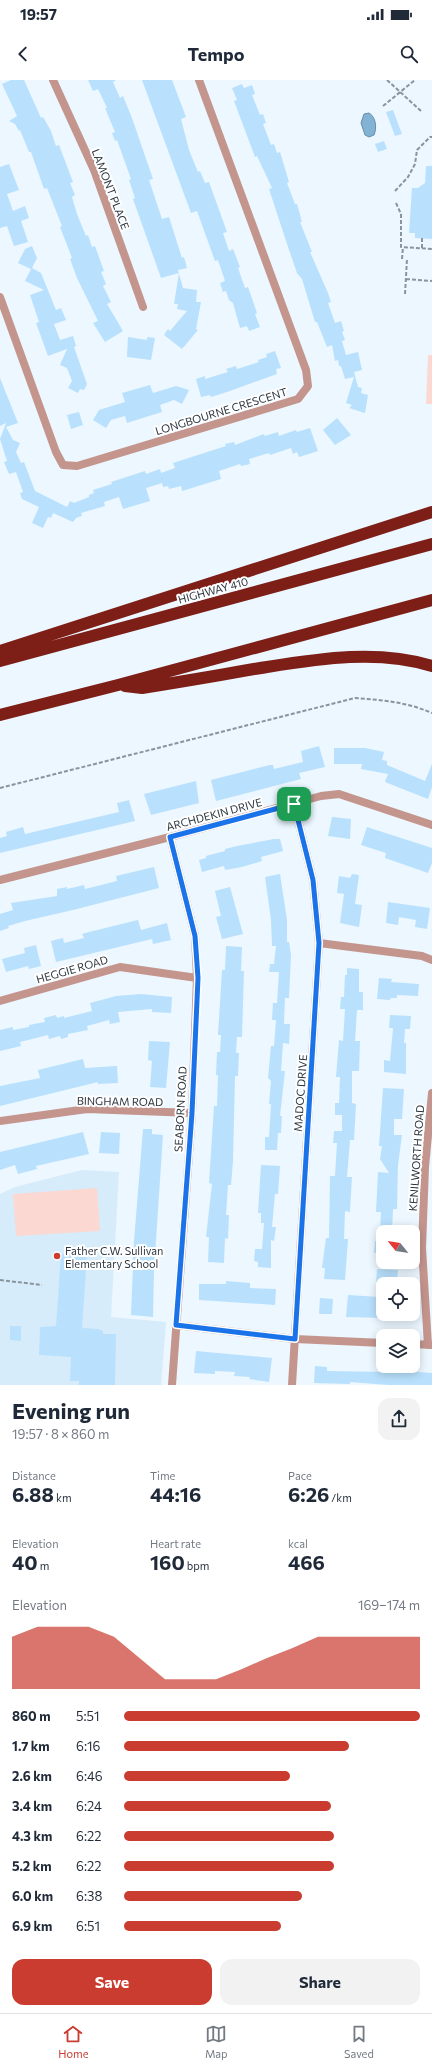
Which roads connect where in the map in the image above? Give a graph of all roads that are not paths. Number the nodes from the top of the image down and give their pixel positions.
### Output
1 (53, 80) edge
2 (199, 80) edge
3 (0, 297) edge
4 (143, 307) dead end
5 (432, 512) edge
6 (432, 544) edge
7 (432, 600) edge
8 (0, 651) edge
9 (0, 661) edge
10 (432, 666) edge
11 (118, 686) junction
12 (0, 715) edge
13 (294, 804) junction
14 (432, 825) edge
15 (170, 837) junction
16 (0, 880) edge
17 (319, 943) junction
18 (432, 960) edge
19 (198, 978) junction
20 (0, 1001) edge
21 (432, 1093) edge
22 (192, 1113) junction
23 (0, 1121) edge
24 (429, 1167) edge
25 (176, 1325) junction
26 (295, 1339) junction
27 (376, 1343) edge
28 (420, 1344) edge
29 (430, 1345) edge
30 (172, 1385) edge
31 (292, 1385) edge

1 - 4 street, LAMONT PLACE
2 - 3 street, LONGBOURNE CRESCENT
5 - 8 highway
6 - 9 highway, HIGHWAY 410
7 - 11 highway
10 - 11 highway
11 - 12 highway
13 - 14 street, ARCHDEKIN DRIVE
13 - 15 street, ARCHDEKIN DRIVE
13 - 17 street, MADOC DRIVE
15 - 16 street, ARCHDEKIN DRIVE
15 - 19 street, SEABORN ROAD
17 - 18 street
17 - 26 street, MADOC DRIVE
19 - 20 street, HEGGIE ROAD
19 - 22 street, SEABORN ROAD
21 - 24 street, KENILWORTH ROAD
22 - 23 street, BINGHAM ROAD
22 - 25 street, SEABORN ROAD
24 - 29 street, KENILWORTH ROAD
25 - 26 street
25 - 30 street, SEABORN ROAD
26 - 27 street
26 - 31 street, MADOC DRIVE
28 - 29 street

